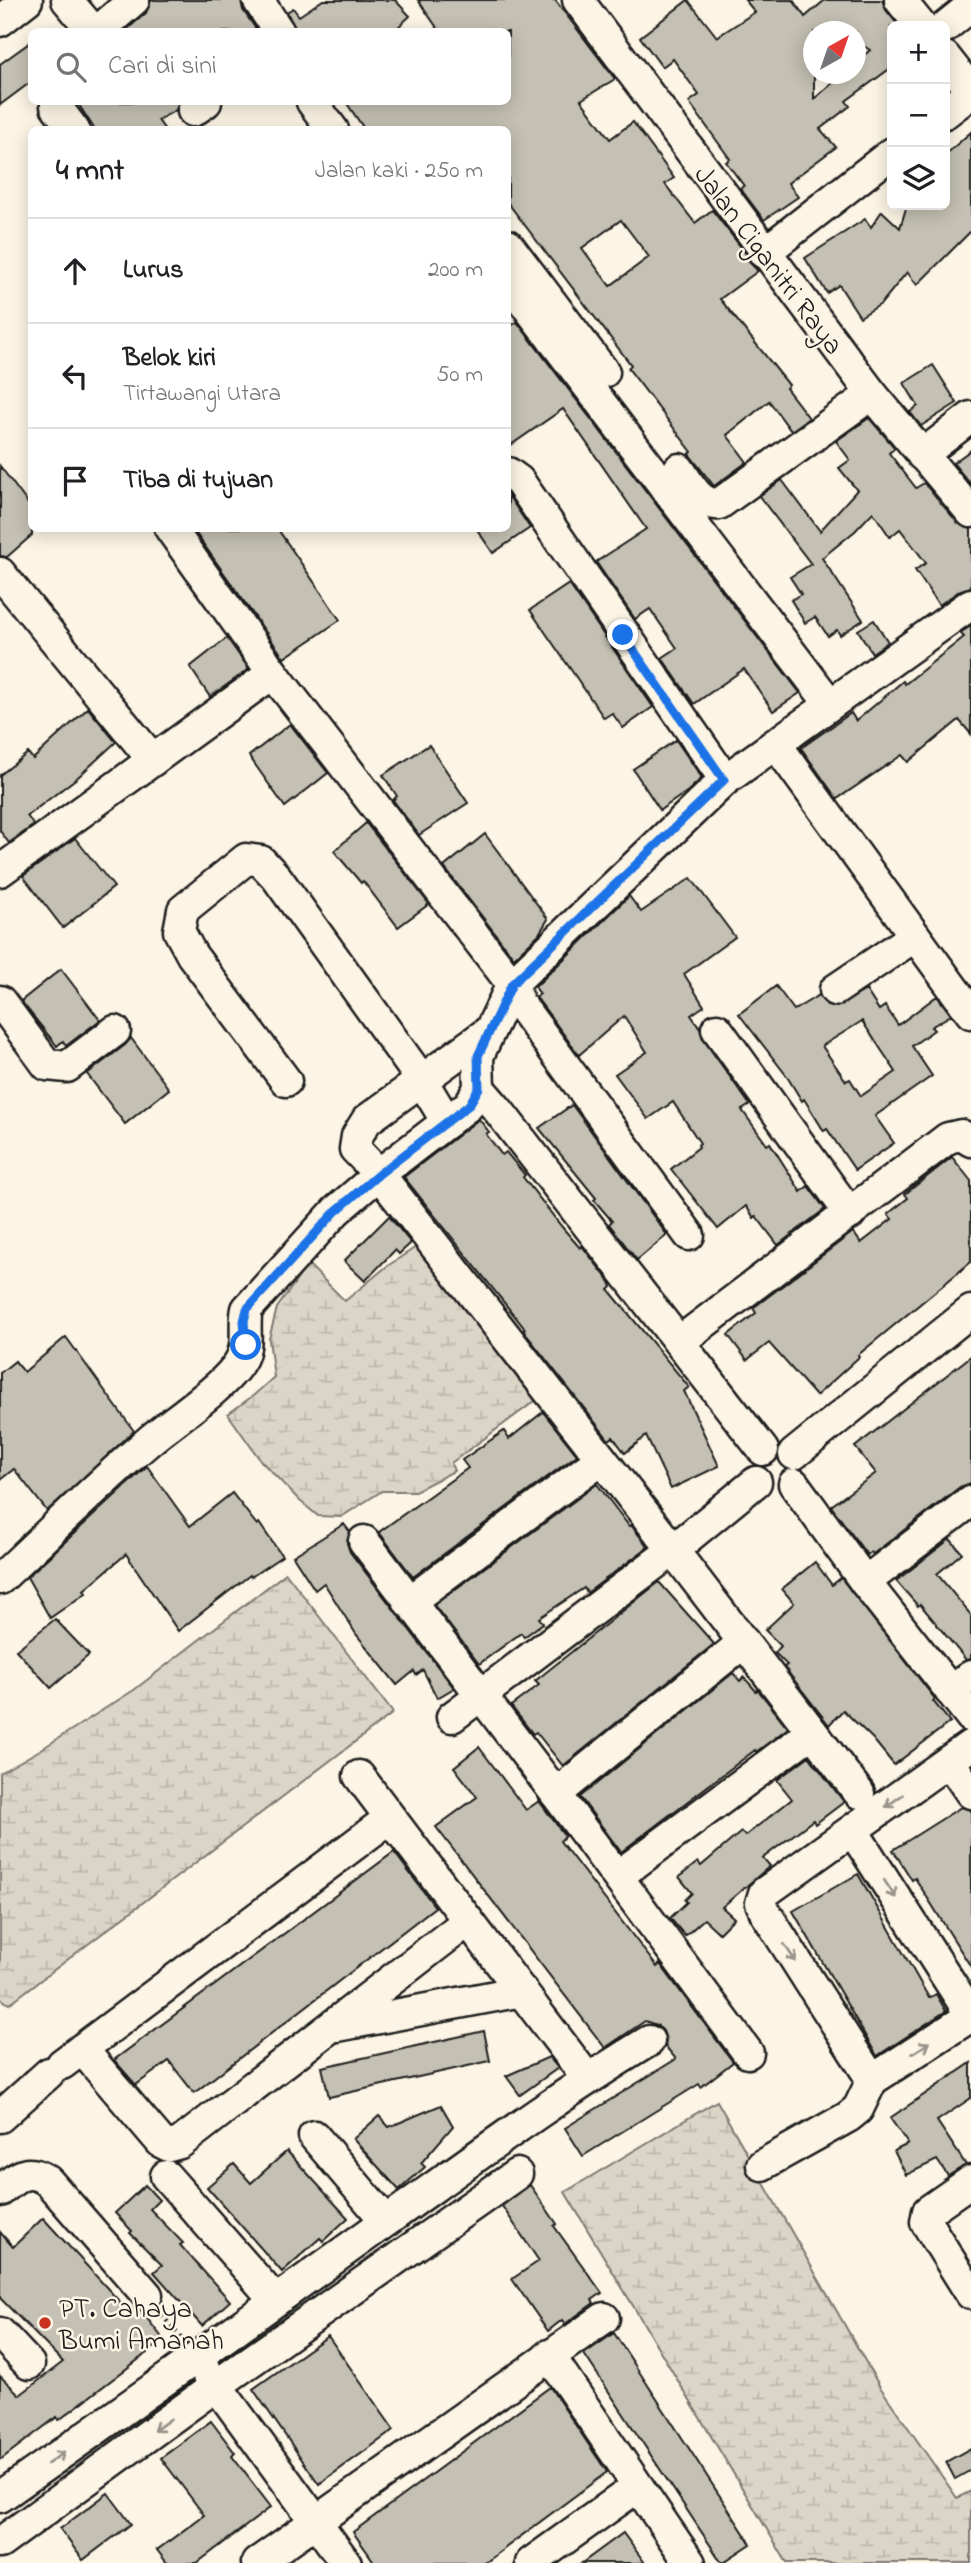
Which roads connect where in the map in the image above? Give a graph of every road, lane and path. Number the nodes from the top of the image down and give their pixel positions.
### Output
1 (27, 0) edge
2 (67, 0) edge
3 (134, 0) edge
4 (258, 0) edge
5 (578, 0) edge
6 (900, 0) edge
7 (971, 6) edge
8 (917, 21) edge
9 (0, 22) edge
10 (950, 23) edge
11 (92, 28) edge
12 (101, 28) edge
13 (276, 28) edge
14 (950, 64) edge
15 (971, 91) edge
16 (57, 105) edge
17 (314, 105) edge
18 (950, 109) edge
19 (71, 126) edge
20 (330, 126) edge
21 (887, 157) edge
22 (511, 250) edge
23 (764, 253) junction
24 (512, 294) edge
25 (872, 394) junction
26 (971, 417) edge
27 (922, 455) junction
28 (511, 475) edge
29 (971, 512) edge
30 (173, 532) edge
31 (0, 573) edge
32 (971, 604) edge
33 (273, 673) junction
34 (830, 704) junction
35 (776, 744) junction
36 (153, 760) junction
37 (724, 780) junction
38 (2, 865) edge
39 (915, 936) junction
40 (512, 984) junction
41 (835, 990) dead end
42 (0, 1001) edge
43 (971, 1013) edge
44 (717, 1029) dead end
45 (115, 1031) dead end
46 (488, 1032) junction
47 (421, 1079) junction
48 (286, 1081) dead end
49 (479, 1088) junction
50 (447, 1122) junction
51 (971, 1141) edge
52 (379, 1174) junction
53 (850, 1214) junction
54 (690, 1235) dead end
55 (971, 1311) edge
56 (679, 1342) junction
57 (763, 1450) junction
58 (794, 1454) junction
59 (601, 1459) junction
60 (757, 1482) junction
61 (794, 1484) junction
62 (971, 1502) edge
63 (364, 1541) dead end
64 (673, 1550) junction
65 (6, 1562) edge
66 (865, 1582) junction
67 (409, 1602) junction
68 (744, 1642) junction
69 (962, 1696) edge
70 (480, 1697) junction
71 (452, 1717) dead end
72 (812, 1732) junction
73 (960, 1753) edge
74 (359, 1776) dead end
75 (859, 1793) dead end
76 (971, 1793) edge
77 (556, 1794) junction
78 (390, 1818) junction
79 (853, 1832) junction
80 (618, 1876) junction
81 (468, 1921) junction
82 (522, 1992) junction
83 (971, 2016) edge
84 (330, 2027) junction
85 (649, 2041) dead end
86 (748, 2053) dead end
87 (64, 2062) junction
88 (587, 2078) junction
89 (872, 2080) junction
90 (0, 2117) edge
91 (314, 2136) dead end
92 (762, 2165) dead end
93 (517, 2174) dead end
94 (166, 2176) dead end
95 (971, 2181) edge
96 (0, 2191) edge
97 (386, 2221) junction
98 (971, 2294) edge
99 (147, 2295) joint
100 (275, 2300) junction
101 (604, 2318) dead end
102 (0, 2333) edge
103 (549, 2356) junction
104 (197, 2360) junction
105 (29, 2364) dead end
106 (217, 2385) junction
107 (637, 2487) junction
108 (0, 2497) edge
109 (316, 2522) junction
110 (0, 2543) edge
111 (257, 2563) edge
112 (346, 2563) edge
113 (531, 2563) edge
114 (690, 2563) edge

1 - 9 street
2 - 11 street
3 - 12 street
4 - 13 street
5 - 23 street, Jalan Ciganitri Raya
6 - 8 street
7 - 10 street
14 - 15 street
15 - 18 street
16 - 19 street
17 - 20 street
21 - 23 street
22 - 25 street
23 - 25 street, Jalan Ciganitri Raya
24 - 34 street
25 - 27 street, Jalan Ciganitri Raya
26 - 27 street
27 - 29 street, Jalan Ciganitri Raya
28 - 37 street
30 - 33 street
31 - 36 street
32 - 34 street
33 - 36 street
33 - 40 street
34 - 35 street
35 - 37 street
35 - 39 street
36 - 38 street
37 - 40 street
39 - 41 street
39 - 43 street
40 - 46 street
40 - 54 street
42 - 45 street
44 - 53 street
46 - 47 street
46 - 49 street
47 - 48 street
47 - 50 street
47 - 52 street
49 - 50 street
49 - 56 street
50 - 52 street
51 - 53 street
52 - 59 street
52 - 65 street
53 - 56 street
55 - 58 street
56 - 57 street
57 - 58 street
57 - 60 street
58 - 61 street
59 - 64 street
59 - 67 street
60 - 61 street
60 - 64 street
61 - 66 street
62 - 66 street
63 - 67 street
64 - 68 street
64 - 70 street
66 - 69 street
67 - 70 street
68 - 72 street
68 - 77 street
70 - 71 street
70 - 77 street
72 - 75 street
72 - 80 street
73 - 76 street
73 -> 79 street
74 - 78 street
77 - 80 street
78 - 81 street
78 - 87 street
79 -> 83 street
79 -> 89 street
80 - 86 street
81 - 82 street
81 - 84 street
82 - 84 street
82 - 88 street
89 -> 83 street
84 - 87 street
85 - 88 street
87 - 90 street
88 - 97 street
89 - 92 street
91 - 97 street
93 - 106 street
94 - 100 street
95 - 98 street
96 - 99 street
97 - 100 street
99 - 104 path
100 - 104 street
101 - 103 street
102 - 105 street
103 - 107 street
103 - 109 street
104 - 106 street
108 -> 104 street
106 - 109 street
106 -> 110 street
107 - 113 street
107 - 114 street
109 - 111 street
109 - 112 street

